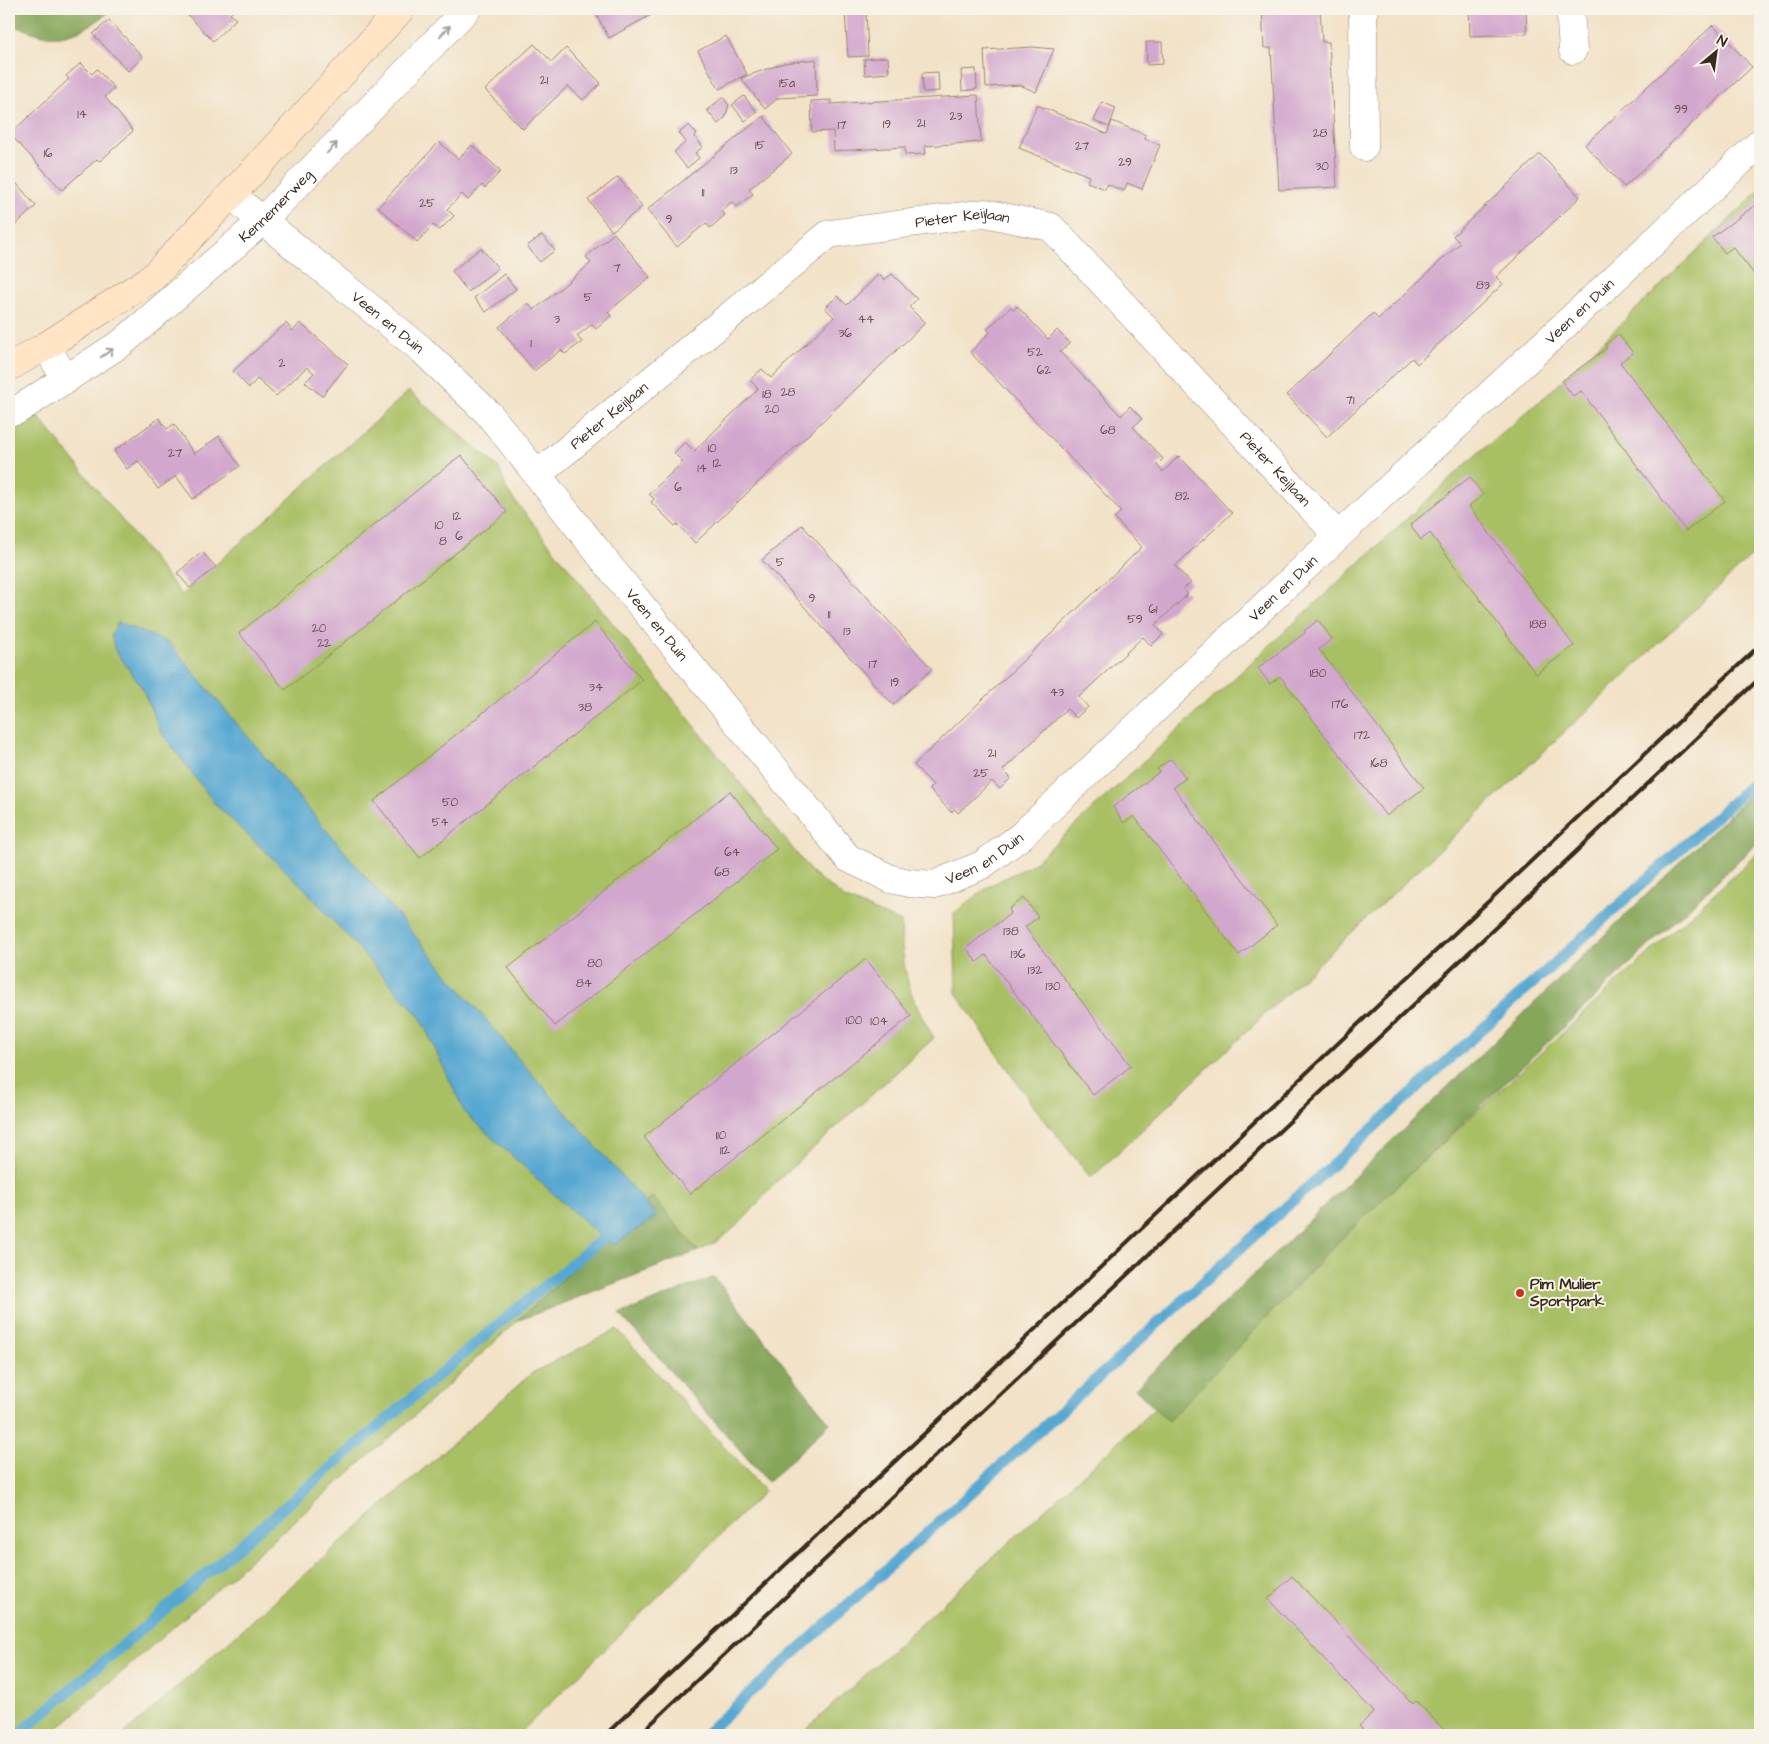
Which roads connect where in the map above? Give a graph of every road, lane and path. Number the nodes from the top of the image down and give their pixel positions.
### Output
1 (401, 9) edge
2 (467, 9) edge
3 (1363, 9) edge
4 (1570, 9) edge
5 (1573, 50) dead end
6 (1760, 143) edge
7 (1364, 147) dead end
8 (231, 195) junction
9 (262, 221) junction
10 (46, 346) junction
11 (9, 367) edge
12 (66, 380) junction
13 (16, 411) dead end
14 (538, 474) junction
15 (1338, 536) junction

1 - 8 street
9 -> 2 street, Kennemerweg
3 - 7 street
4 - 5 street
6 - 15 street, Veen en Duin
8 - 9 street, Veen en Duin
8 - 10 street
12 -> 9 street, Kennemerweg
9 - 14 street, Veen en Duin
10 - 11 street
10 - 12 street
12 - 13 street, Kennemerweg
14 - 15 street, Pieter Keijlaan
14 - 15 street, Veen en Duin

